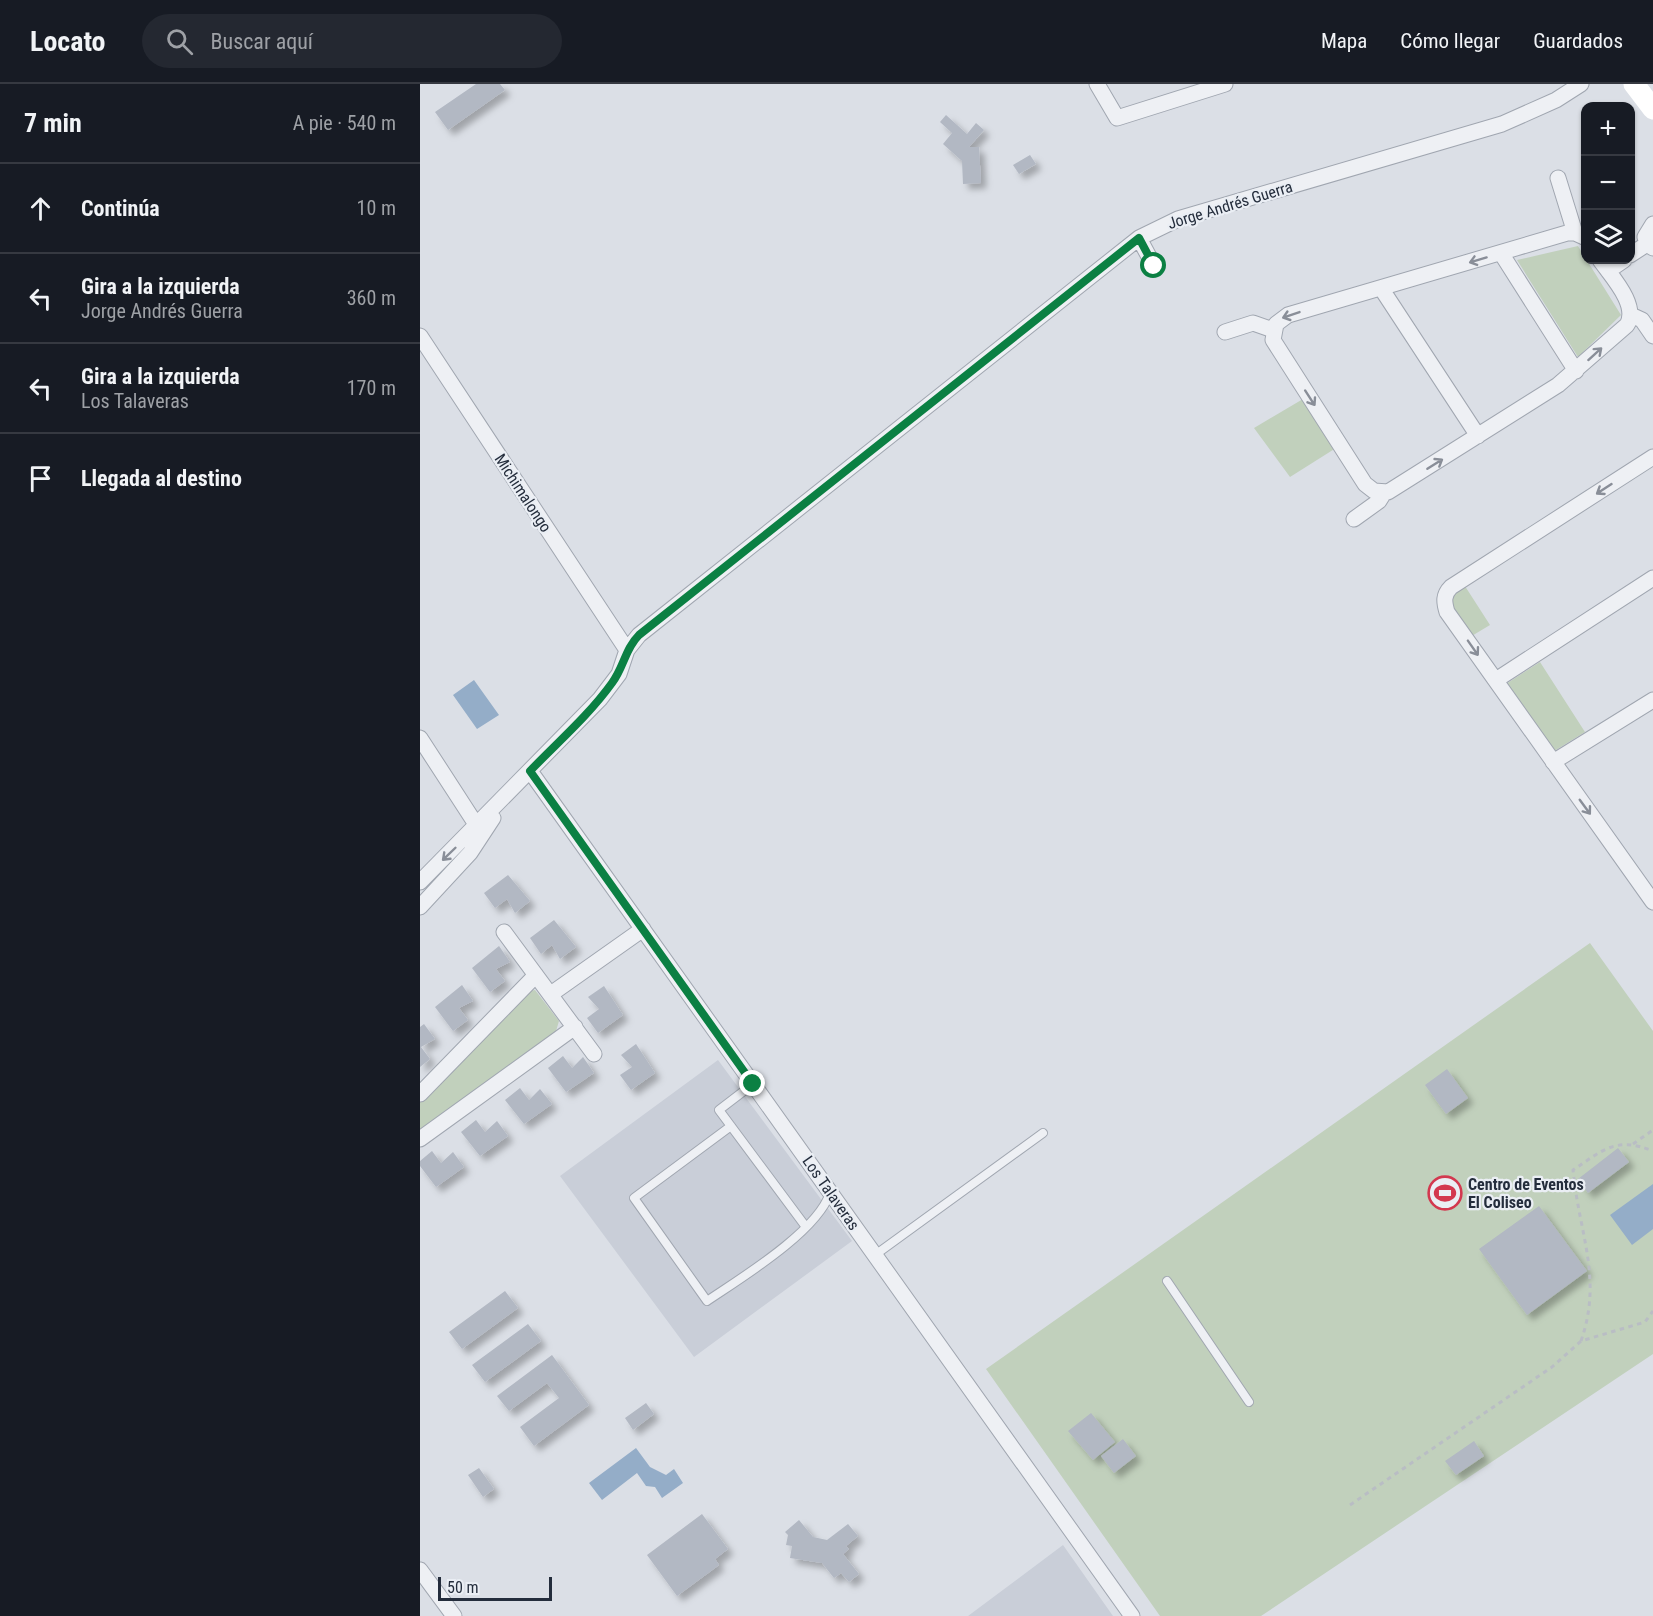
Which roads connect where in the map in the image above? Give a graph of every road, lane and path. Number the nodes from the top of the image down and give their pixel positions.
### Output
1 (1097, 84) edge
2 (1225, 84) edge
3 (1581, 84) edge
4 (1634, 84) edge
5 (1653, 109) edge
6 (1557, 178) dead end
7 (1653, 224) edge
8 (1580, 236) edge
9 (1139, 238) junction
10 (1650, 246) edge
11 (1501, 253) junction
12 (1635, 253) edge
13 (1604, 265) edge
14 (1154, 266) dead end
15 (1381, 288) junction
16 (1631, 315) junction
17 (1273, 330) junction
18 (1225, 332) dead end
19 (420, 336) edge
20 (1653, 336) edge
21 (1576, 371) junction
22 (1478, 436) junction
23 (1653, 457) edge
24 (1384, 493) junction
25 (1354, 519) dead end
26 (1653, 578) edge
27 (627, 650) junction
28 (1496, 680) junction
29 (1653, 700) edge
30 (420, 738) edge
31 (1553, 762) junction
32 (530, 771) junction
33 (505, 797) junction
34 (477, 826) junction
35 (420, 882) edge
36 (1653, 902) edge
37 (420, 907) edge
38 (643, 929) junction
39 (504, 932) dead end
40 (536, 975) junction
41 (551, 994) junction
42 (575, 1027) junction
43 (594, 1054) dead end
44 (753, 1084) junction
45 (420, 1094) edge
46 (731, 1126) junction
47 (1653, 1130) edge
48 (1043, 1133) dead end
49 (420, 1139) edge
50 (1633, 1144) junction
51 (1653, 1152) edge
52 (831, 1192) junction
53 (806, 1227) junction
54 (875, 1255) junction
55 (1167, 1281) dead end
56 (1653, 1311) edge
57 (1581, 1341) junction
58 (1249, 1402) dead end
59 (1350, 1505) dead end
60 (420, 1570) edge
61 (454, 1616) edge
62 (1132, 1616) edge

1 - 2 street
3 - 9 street, Jorge Andrés Guerra
4 - 5 street
6 - 8 street
7 - 10 street
8 - 11 street
9 - 14 street
9 - 27 street, Jorge Andrés Guerra
10 - 12 street
11 -> 15 street
11 - 21 street
13 - 16 street
15 -> 17 street
15 - 22 street
16 - 20 street
21 -> 16 street
17 - 18 street
17 -> 24 street
19 - 27 street, Michimalongo
21 - 22 street
24 -> 22 street
23 -> 28 street
24 - 25 street
26 - 28 street
27 - 32 street, Jorge Andrés Guerra
28 - 31 street
29 - 31 street
30 - 34 street
31 -> 36 street
32 - 33 street, Jorge Andrés Guerra
32 - 38 street, Los Talaveras
33 - 34 street, Jorge Andrés Guerra
33 - 37 street, Jorge Andrés Guerra
34 -> 35 street, Jorge Andrés Guerra
38 - 41 street
38 - 44 street, Los Talaveras
39 - 40 street
40 - 41 street
40 - 45 street
41 - 42 street
42 - 43 street
42 - 49 street
44 - 46 lane
44 - 52 street, Los Talaveras
46 - 53 lane
46 - 53 lane
47 - 50 path
48 - 54 lane
50 - 51 path
50 - 57 path
52 - 53 lane
52 - 54 street, Los Talaveras
54 - 62 street, Los Talaveras
55 - 58 lane
56 - 57 path
57 - 59 path
60 - 61 street

